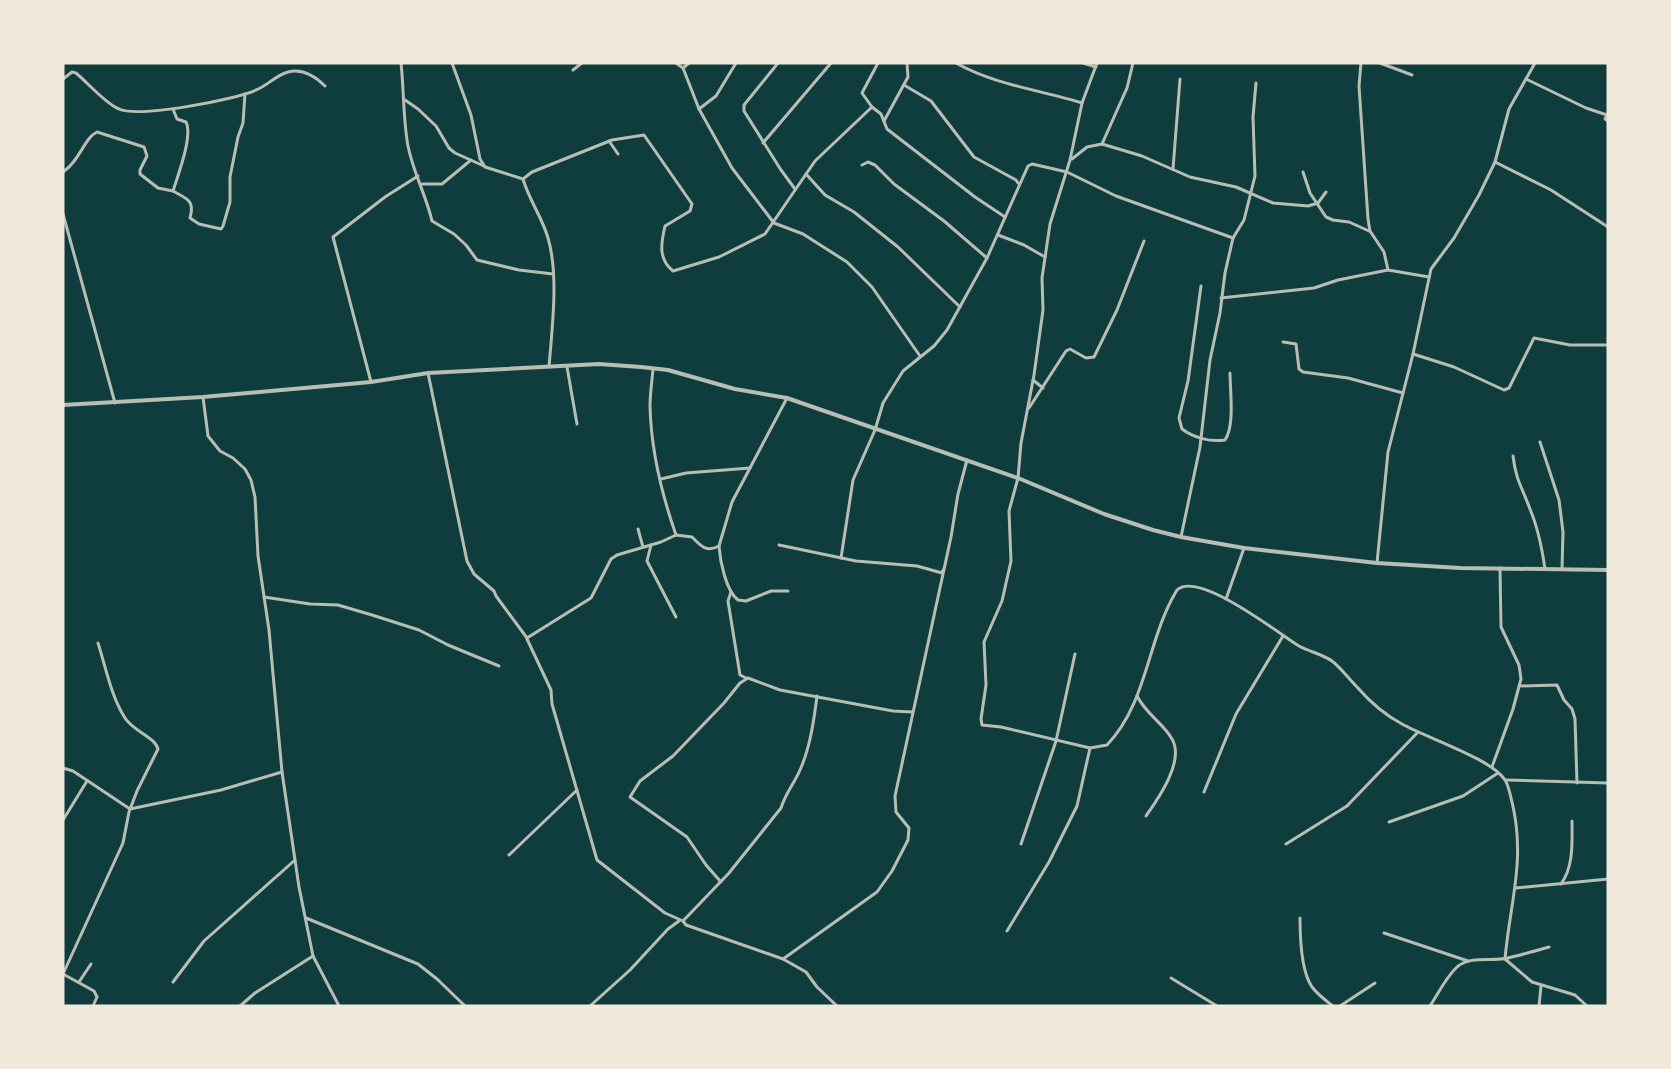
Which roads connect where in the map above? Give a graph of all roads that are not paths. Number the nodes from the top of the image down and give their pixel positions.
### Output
1 (401, 63) edge
2 (452, 63) edge
3 (582, 63) edge
4 (676, 63) edge
5 (689, 63) edge
6 (736, 63) edge
7 (778, 63) edge
8 (831, 63) edge
9 (878, 63) edge
10 (907, 63) edge
11 (956, 63) edge
12 (1083, 63) edge
13 (1133, 63) edge
14 (1361, 63) edge
15 (1380, 63) edge
16 (1535, 63) edge
17 (1096, 65) edge
18 (683, 68) junction
19 (573, 70) dead end
20 (1412, 75) dead end
21 (63, 79) edge
22 (1180, 79) dead end
23 (1526, 79) junction
24 (1256, 82) dead end
25 (904, 85) junction
26 (325, 86) dead end
27 (245, 93) junction
28 (405, 100) junction
29 (1082, 103) junction
30 (872, 107) junction
31 (173, 109) junction
32 (699, 109) junction
33 (884, 121) junction
34 (1608, 121) edge
35 (609, 141) junction
36 (763, 143) junction
37 (1102, 144) junction
38 (618, 154) dead end
39 (471, 160) junction
40 (1070, 160) junction
41 (1495, 162) junction
42 (862, 165) dead end
43 (485, 167) junction
44 (1173, 169) junction
45 (63, 172) edge
46 (1067, 172) junction
47 (1303, 172) dead end
48 (806, 174) junction
49 (418, 176) junction
50 (523, 179) junction
51 (421, 184) junction
52 (1019, 184) junction
53 (795, 189) junction
54 (173, 191) junction
55 (1326, 192) dead end
56 (1251, 194) junction
57 (1316, 204) junction
58 (63, 214) edge
59 (1005, 217) junction
60 (774, 223) junction
61 (1608, 227) edge
62 (1370, 231) junction
63 (998, 235) junction
64 (1233, 238) junction
65 (1144, 241) dead end
66 (1045, 257) junction
67 (987, 258) junction
68 (1388, 270) junction
69 (553, 274) junction
70 (1429, 277) junction
71 (1201, 286) dead end
72 (1221, 298) junction
73 (960, 308) junction
74 (1283, 342) dead end
75 (1608, 345) edge
76 (1413, 354) junction
77 (920, 356) junction
78 (567, 367) junction
79 (549, 368) junction
80 (653, 369) junction
81 (1230, 372) dead end
82 (428, 373) junction
83 (1033, 380) junction
84 (371, 382) junction
85 (1043, 388) junction
86 (1403, 393) junction
87 (203, 397) junction
88 (787, 398) junction
89 (116, 403) junction
90 (63, 405) edge
91 (1028, 410) junction
92 (577, 424) dead end
93 (874, 430) junction
94 (1200, 438) junction
95 (1540, 442) dead end
96 (1513, 456) dead end
97 (967, 460) junction
98 (750, 468) junction
99 (1018, 478) junction
100 (662, 479) junction
101 (638, 529) dead end
102 (676, 535) junction
103 (1180, 537) junction
104 (651, 545) junction
105 (779, 545) dead end
106 (719, 546) junction
107 (643, 547) junction
108 (1244, 548) junction
109 (841, 558) junction
110 (1377, 563) junction
111 (944, 568) junction
112 (1500, 568) junction
113 (1545, 568) junction
114 (1562, 569) junction
115 (1608, 570) edge
116 (788, 591) dead end
117 (731, 592) junction
118 (264, 597) junction
119 (1226, 599) junction
120 (676, 617) dead end
121 (1282, 636) junction
122 (527, 638) junction
123 (98, 643) dead end
124 (1075, 654) dead end
125 (499, 666) dead end
126 (746, 678) junction
127 (1521, 686) junction
128 (817, 696) junction
129 (1137, 696) junction
130 (912, 712) junction
131 (1418, 732) junction
132 (1056, 741) junction
133 (1090, 748) junction
134 (1492, 767) junction
135 (63, 768) edge
136 (282, 772) junction
137 (1498, 773) junction
138 (1506, 780) junction
139 (87, 781) junction
140 (1577, 783) junction
141 (1608, 783) edge
142 (577, 790) junction
143 (1204, 792) dead end
144 (130, 809) junction
145 (1146, 816) dead end
146 (63, 820) edge
147 (1572, 821) dead end
148 (1389, 822) dead end
149 (1021, 844) dead end
150 (1286, 844) dead end
151 (509, 855) dead end
152 (295, 860) junction
153 (1608, 879) edge
154 (721, 882) junction
155 (1560, 884) junction
156 (1516, 888) junction
157 (306, 918) junction
158 (1300, 918) dead end
159 (681, 921) junction
160 (1007, 931) dead end
161 (1384, 933) dead end
162 (1549, 947) dead end
163 (313, 956) junction
164 (783, 959) junction
165 (1505, 959) junction
166 (1468, 961) junction
167 (91, 964) dead end
168 (63, 974) edge
169 (1172, 978) dead end
170 (79, 982) junction
171 (173, 982) dead end
172 (1375, 982) dead end
173 (1541, 986) junction
174 (93, 1006) edge
175 (240, 1006) edge
176 (339, 1006) edge
177 (465, 1006) edge
178 (590, 1006) edge
179 (837, 1006) edge
180 (1217, 1006) edge
181 (1333, 1006) edge
182 (1340, 1006) edge
183 (1430, 1006) edge
184 (1539, 1006) edge
185 (1587, 1006) edge

1 - 28 street
2 - 43 street
3 - 19 street
4 - 18 street
5 - 18 street
6 - 32 street
7 - 36 street
8 - 36 street
9 - 30 street
10 - 25 street
11 - 29 street
12 - 17 street
13 - 37 street
14 - 62 street
15 - 20 street
16 - 23 street
17 - 29 street
18 - 32 street
21 - 31 street
22 - 44 street
23 - 34 street
23 - 41 street
24 - 56 street
25 - 33 street
25 - 52 street
26 - 27 street
27 - 31 street
27 - 54 street
28 - 39 street
28 - 49 street
29 - 40 street
30 - 33 street
30 - 48 street
31 - 54 street
32 - 60 street
33 - 59 street
35 - 38 street
35 - 50 street
35 - 60 street
36 - 53 street
37 - 40 street
37 - 44 street
39 - 43 street
39 - 51 street
40 - 46 street
41 - 61 street
41 - 70 street
42 - 67 street
43 - 50 street
44 - 56 street
45 - 54 street
46 - 52 street
46 - 64 street
46 - 66 street
47 - 57 street
48 - 53 street
48 - 73 street
49 - 51 street
49 - 84 street
50 - 69 street
51 - 69 street
52 - 59 street
53 - 60 street
55 - 57 street
56 - 57 street
56 - 64 street
57 - 62 street
58 - 89 street
59 - 63 street
60 - 77 street
62 - 68 street
63 - 66 street
63 - 67 street
64 - 72 street
65 - 85 street
66 - 83 street
67 - 73 street
68 - 70 street
68 - 72 street
69 - 79 street
70 - 76 street
71 - 94 street
72 - 94 street
73 - 77 street
74 - 86 street
75 - 76 street
76 - 86 street
77 - 93 street
78 - 79 street
78 - 80 street
78 - 92 street
79 - 82 street
80 - 88 street
80 - 100 street
81 - 94 street
82 - 84 street
82 - 122 street
83 - 85 street
83 - 91 street
84 - 87 street
85 - 91 street
86 - 110 street
87 - 89 street
87 - 118 street
88 - 93 street
88 - 98 street
89 - 90 street
91 - 99 street
93 - 97 street
93 - 109 street
94 - 103 street
95 - 114 street
96 - 113 street
97 - 99 street
97 - 111 street
98 - 100 street
98 - 106 street
99 - 103 street
99 - 132 street
100 - 102 street
101 - 107 street
102 - 104 street
102 - 106 street
103 - 108 street
104 - 107 street
104 - 120 street
105 - 109 street
106 - 117 street
107 - 122 street
108 - 110 street
108 - 119 street
109 - 111 street
110 - 112 street
111 - 130 street
112 - 113 street
112 - 127 street
113 - 114 street
114 - 115 street
116 - 117 street
117 - 126 street
118 - 125 street
118 - 136 street
119 - 121 street
119 - 129 street
121 - 131 street
121 - 143 street
122 - 142 street
123 - 144 street
124 - 132 street
126 - 128 street
126 - 154 street
127 - 134 street
127 - 140 street
128 - 130 street
128 - 154 street
129 - 133 street
129 - 145 street
130 - 164 street
131 - 134 street
131 - 150 street
132 - 133 street
132 - 149 street
133 - 160 street
134 - 137 street
135 - 139 street
136 - 144 street
136 - 152 street
137 - 138 street
137 - 148 street
138 - 140 street
138 - 156 street
139 - 144 street
139 - 146 street
140 - 141 street
142 - 151 street
142 - 159 street
144 - 168 street
147 - 155 street
152 - 157 street
152 - 171 street
153 - 155 street
154 - 159 street
155 - 156 street
156 - 165 street
157 - 163 street
157 - 177 street
158 - 181 street
159 - 164 street
159 - 178 street
161 - 166 street
162 - 165 street
163 - 175 street
163 - 176 street
164 - 179 street
165 - 166 street
165 - 173 street
166 - 183 street
167 - 170 street
168 - 170 street
169 - 180 street
170 - 174 street
172 - 182 street
173 - 184 street
173 - 185 street

